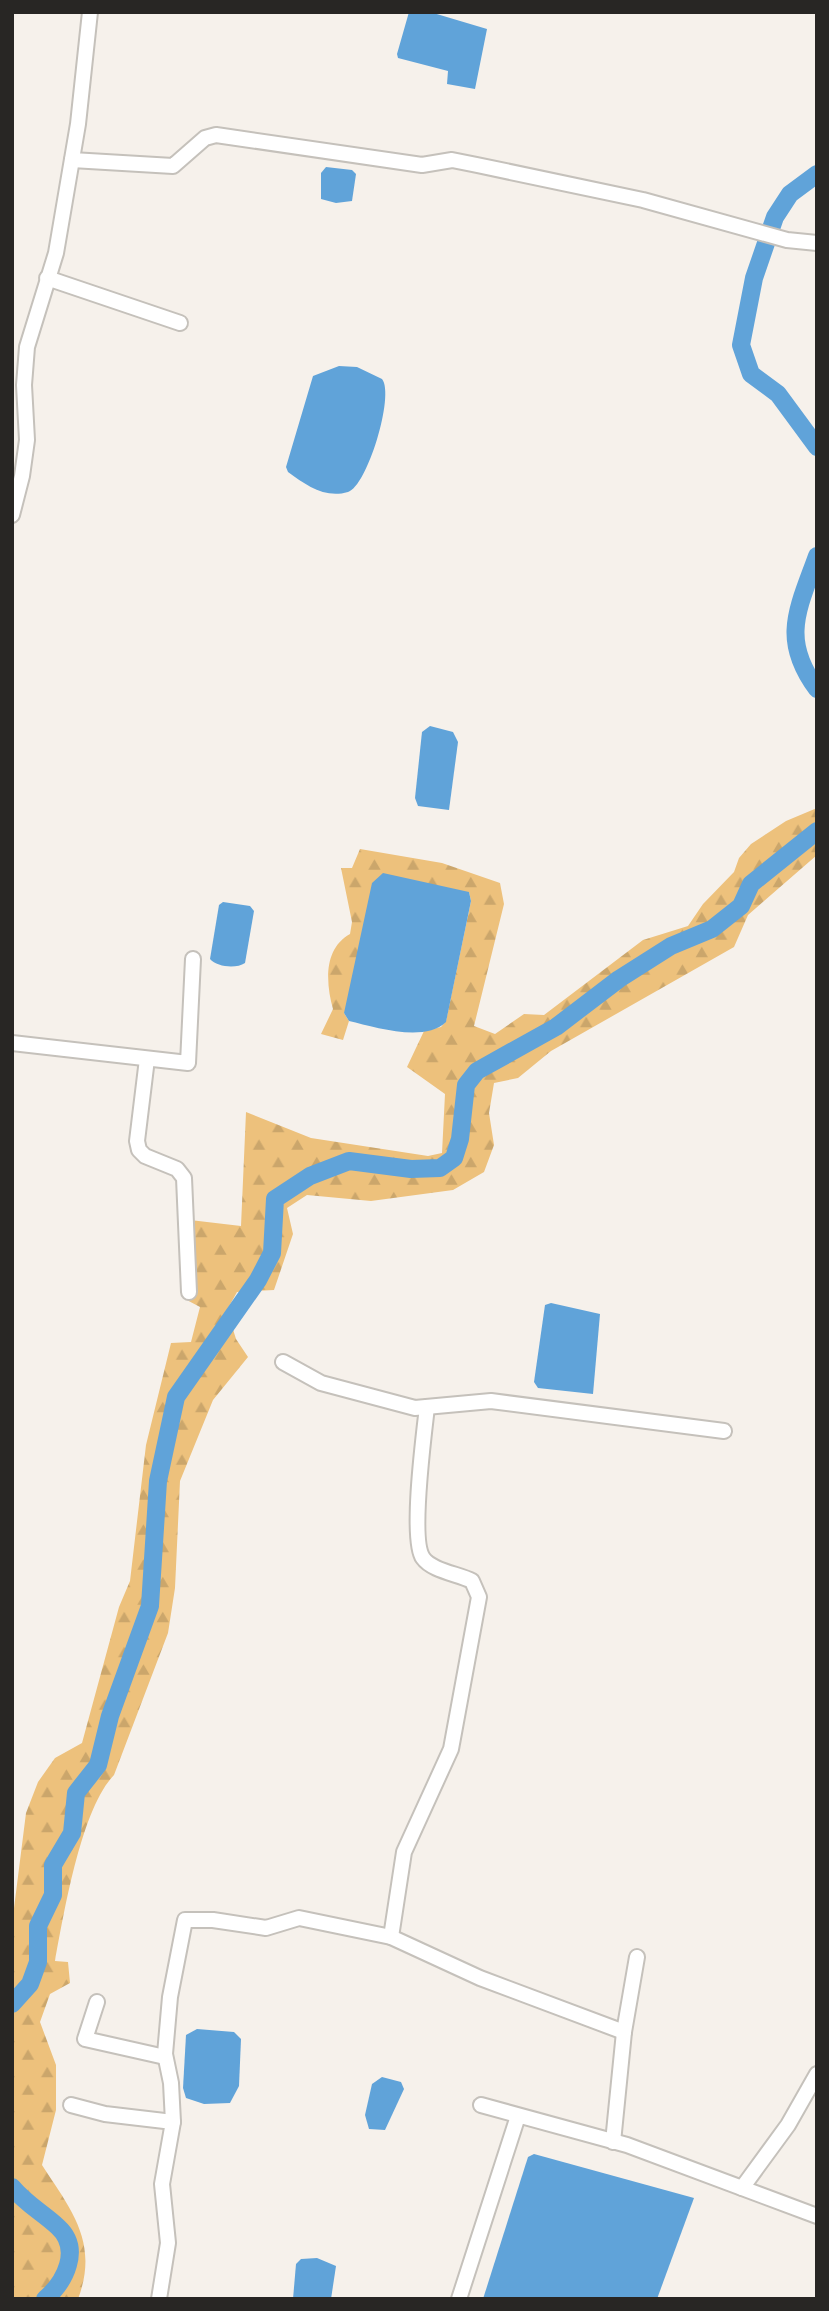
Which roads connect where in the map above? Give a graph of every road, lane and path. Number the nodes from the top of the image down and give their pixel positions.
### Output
1 (89, 12) edge
2 (72, 160) junction
3 (817, 243) edge
4 (47, 278) junction
5 (180, 323) dead end
6 (12, 515) edge
7 (193, 959) dead end
8 (12, 1044) edge
9 (147, 1059) junction
10 (189, 1292) dead end
11 (283, 1362) dead end
12 (427, 1407) junction
13 (724, 1432) dead end
14 (391, 1937) junction
15 (637, 1957) dead end
16 (97, 2002) dead end
17 (624, 2032) junction
18 (165, 2057) junction
19 (817, 2074) edge
20 (71, 2105) dead end
21 (481, 2105) dead end
22 (518, 2116) junction
23 (173, 2122) junction
24 (613, 2142) junction
25 (742, 2188) junction
26 (817, 2216) edge
27 (159, 2299) edge
28 (459, 2299) edge

1 - 2 street
2 - 3 street
2 - 4 street
4 - 5 street
4 - 6 street
7 - 9 street
8 - 9 street
9 - 10 street
11 - 12 street
12 - 13 street
12 - 14 street
14 - 17 street
14 - 18 street
15 - 17 street
16 - 18 street
17 - 24 street
18 - 23 street
19 - 25 street
20 - 23 street
21 - 22 street
22 - 24 street
22 - 28 street
23 - 27 street
24 - 25 street
25 - 26 street

